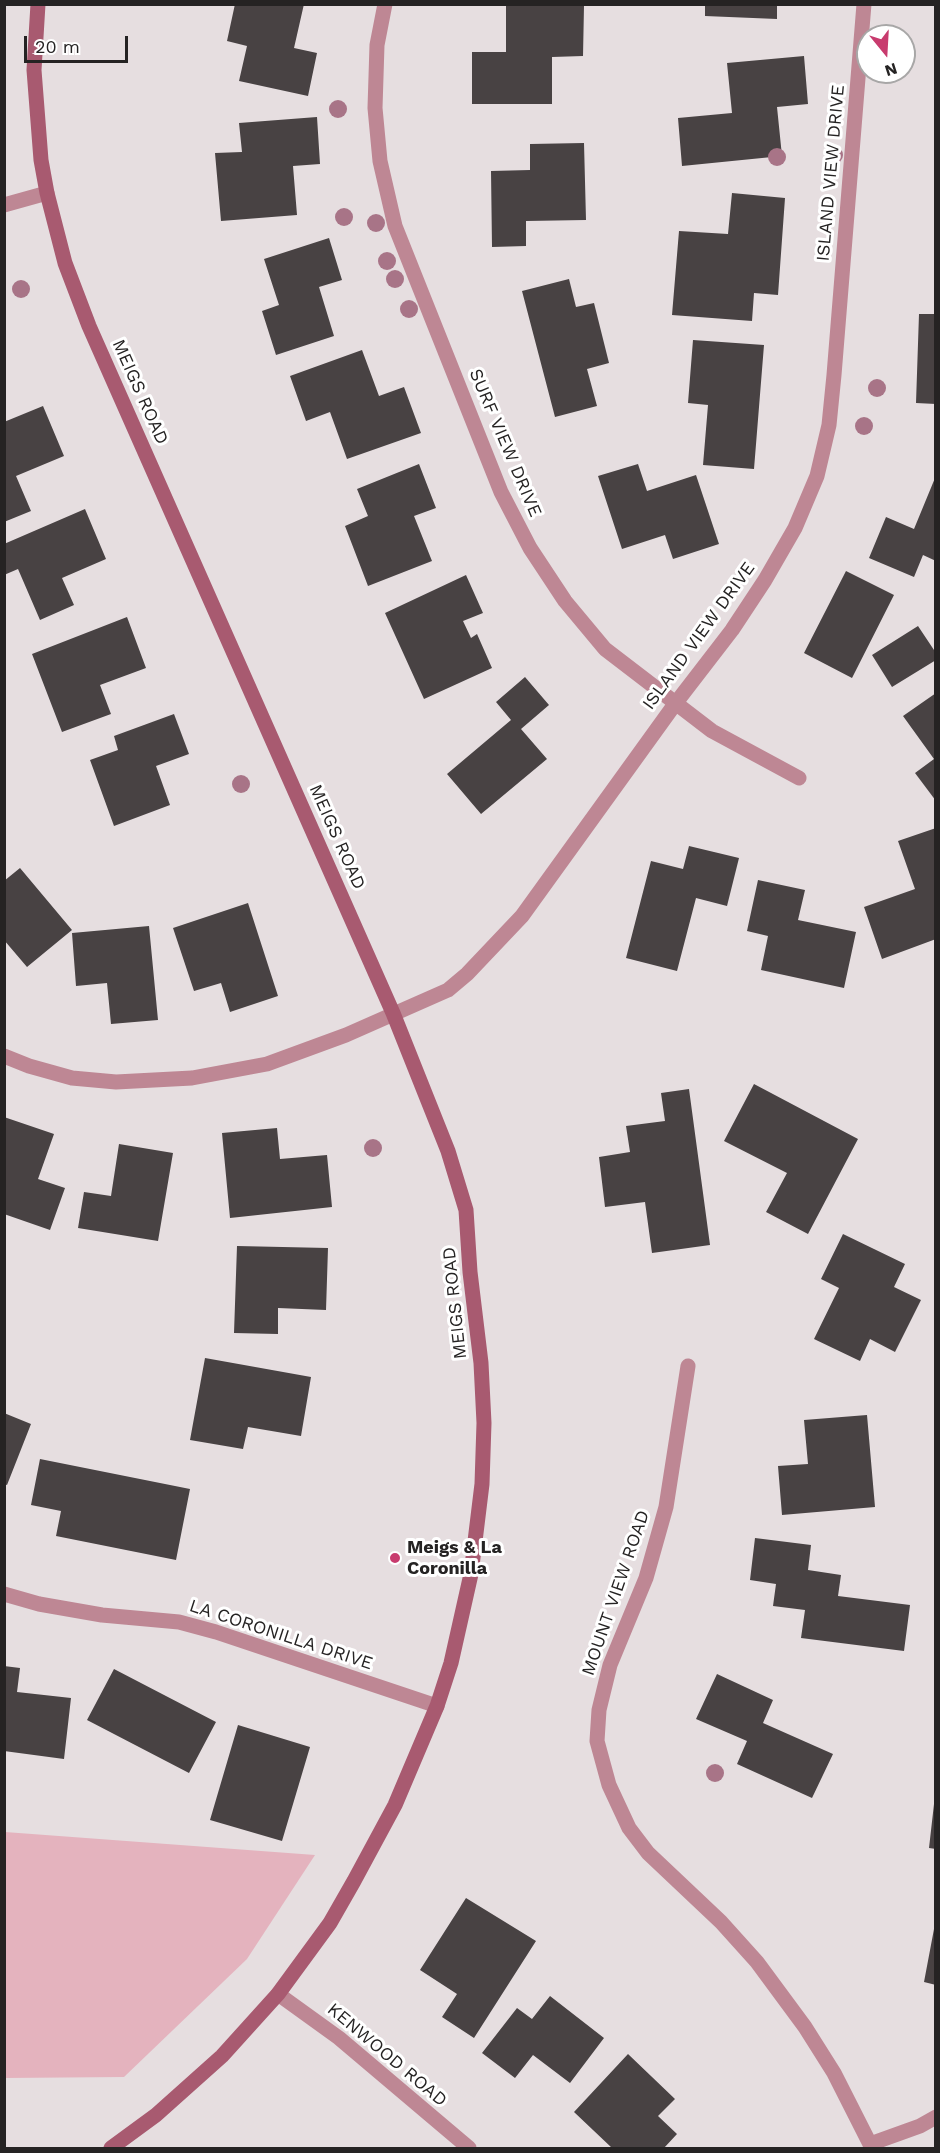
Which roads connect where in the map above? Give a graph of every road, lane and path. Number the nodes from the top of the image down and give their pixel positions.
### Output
1 (38, 4) edge
2 (385, 4) edge
3 (864, 4) edge
4 (47, 193) junction
5 (4, 205) edge
6 (675, 704) junction
7 (800, 778) dead end
8 (393, 1013) junction
9 (4, 1056) edge
10 (688, 1366) dead end
11 (4, 1594) edge
12 (437, 1706) junction
13 (278, 1994) junction
14 (936, 2116) edge
15 (871, 2146) edge
16 (111, 2148) edge
17 (469, 2148) edge

1 - 4 main road, MEIGS ROAD
2 - 6 street, SURF VIEW DRIVE
3 - 6 street, ISLAND VIEW DRIVE
4 - 5 street
4 - 8 main road, MEIGS ROAD
6 - 7 street, SURF VIEW DRIVE
6 - 8 street, ISLAND VIEW DRIVE
8 - 9 street, ISLAND VIEW DRIVE
8 - 12 main road, MEIGS ROAD
10 - 15 street, MOUNT VIEW ROAD
11 - 12 street, LA CORONILLA DRIVE
12 - 13 main road, MEIGS ROAD
13 - 16 main road, MEIGS ROAD
13 - 17 street, KENWOOD ROAD
14 - 15 street

